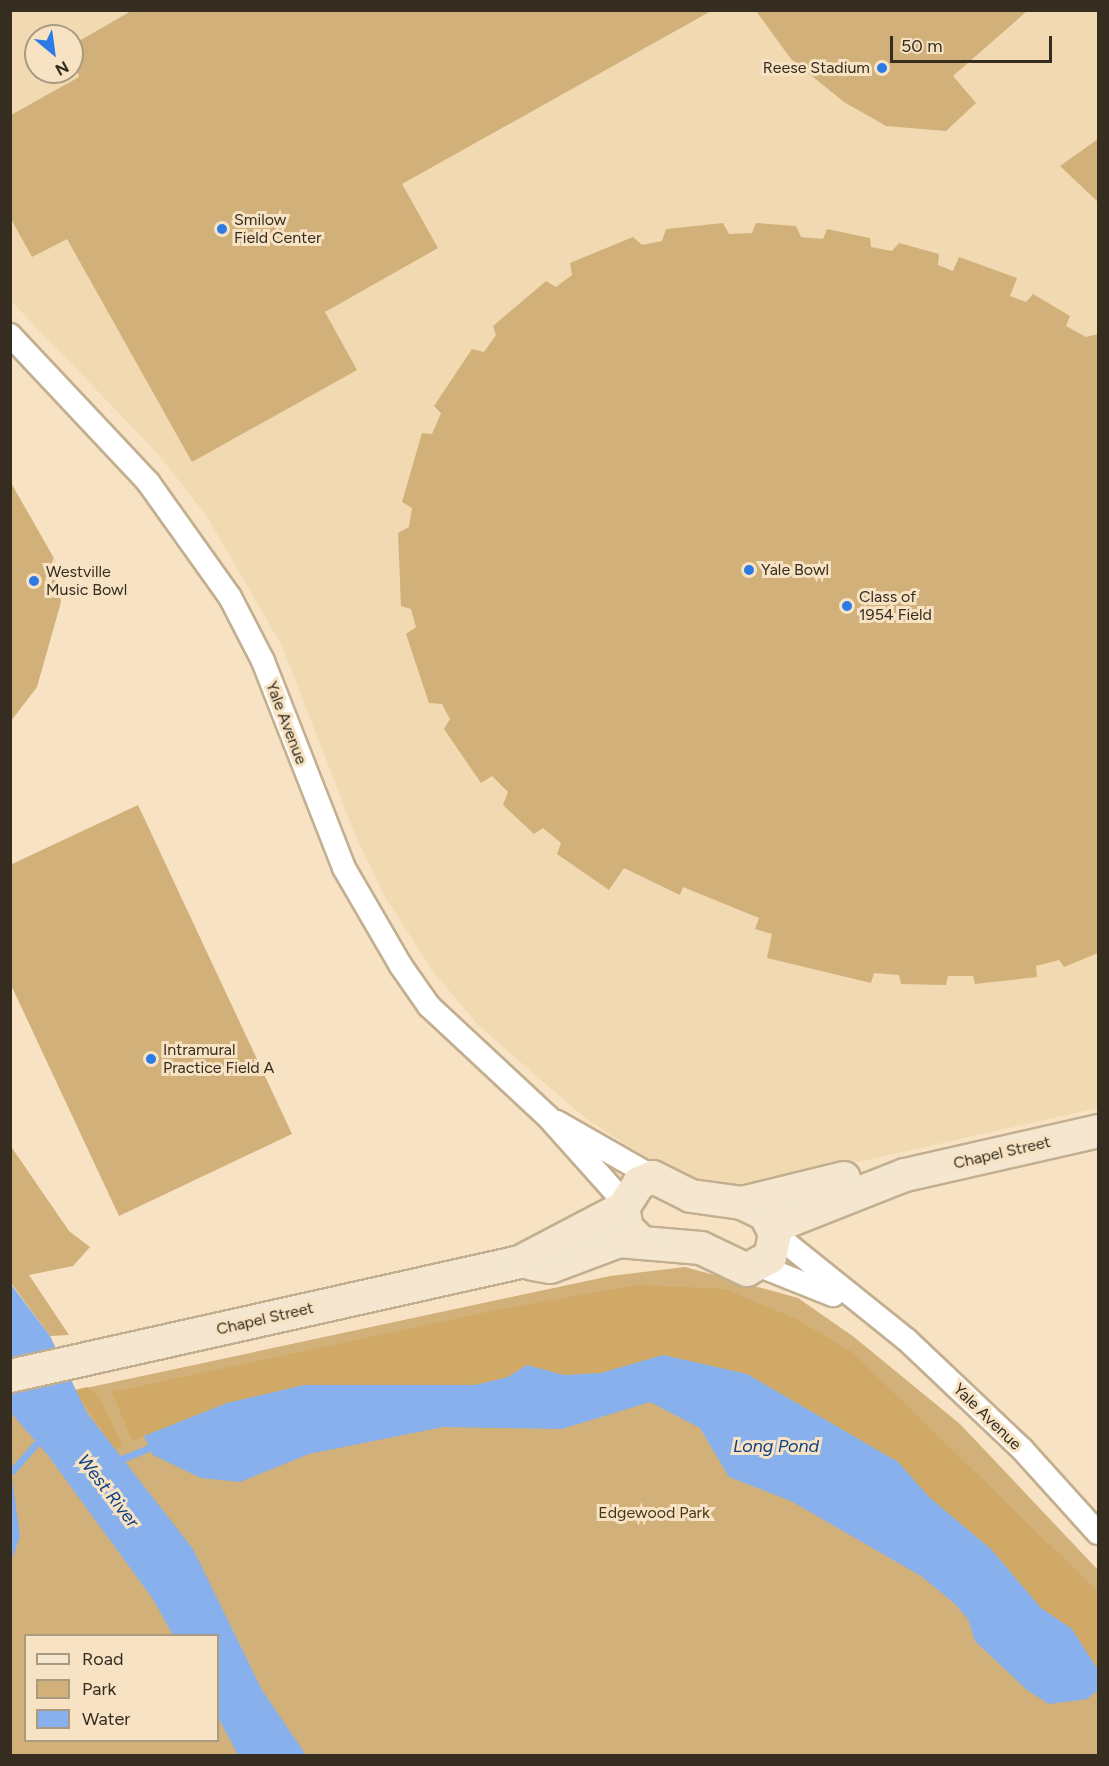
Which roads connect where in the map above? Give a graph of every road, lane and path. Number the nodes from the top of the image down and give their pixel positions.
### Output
1 (10, 335) edge
2 (548, 1117) junction
3 (1098, 1131) edge
4 (905, 1175) junction
5 (653, 1178) junction
6 (742, 1203) junction
7 (624, 1206) junction
8 (774, 1230) junction
9 (642, 1243) junction
10 (520, 1262) junction
11 (760, 1266) junction
12 (867, 1309) junction
13 (10, 1376) edge
14 (1090, 1508) edge
15 (1098, 1533) edge

1 - 2 street, Yale Avenue
2 - 5 street, Yale Avenue
2 - 7 street, Yale Avenue
3 - 4 street, Chapel Street
4 - 6 street, Chapel Street
4 - 8 street, Chapel Street
5 - 6 street, Chapel Street
5 - 7 street
6 - 8 street
7 - 9 street
7 - 10 street, Chapel Street
8 - 11 street
8 - 12 street, Yale Avenue
9 - 10 street, Chapel Street
9 - 11 street, Chapel Street
10 - 13 street, Chapel Street
11 - 12 street, Yale Avenue
12 - 14 street, Yale Avenue
14 - 15 street, Yale Avenue

